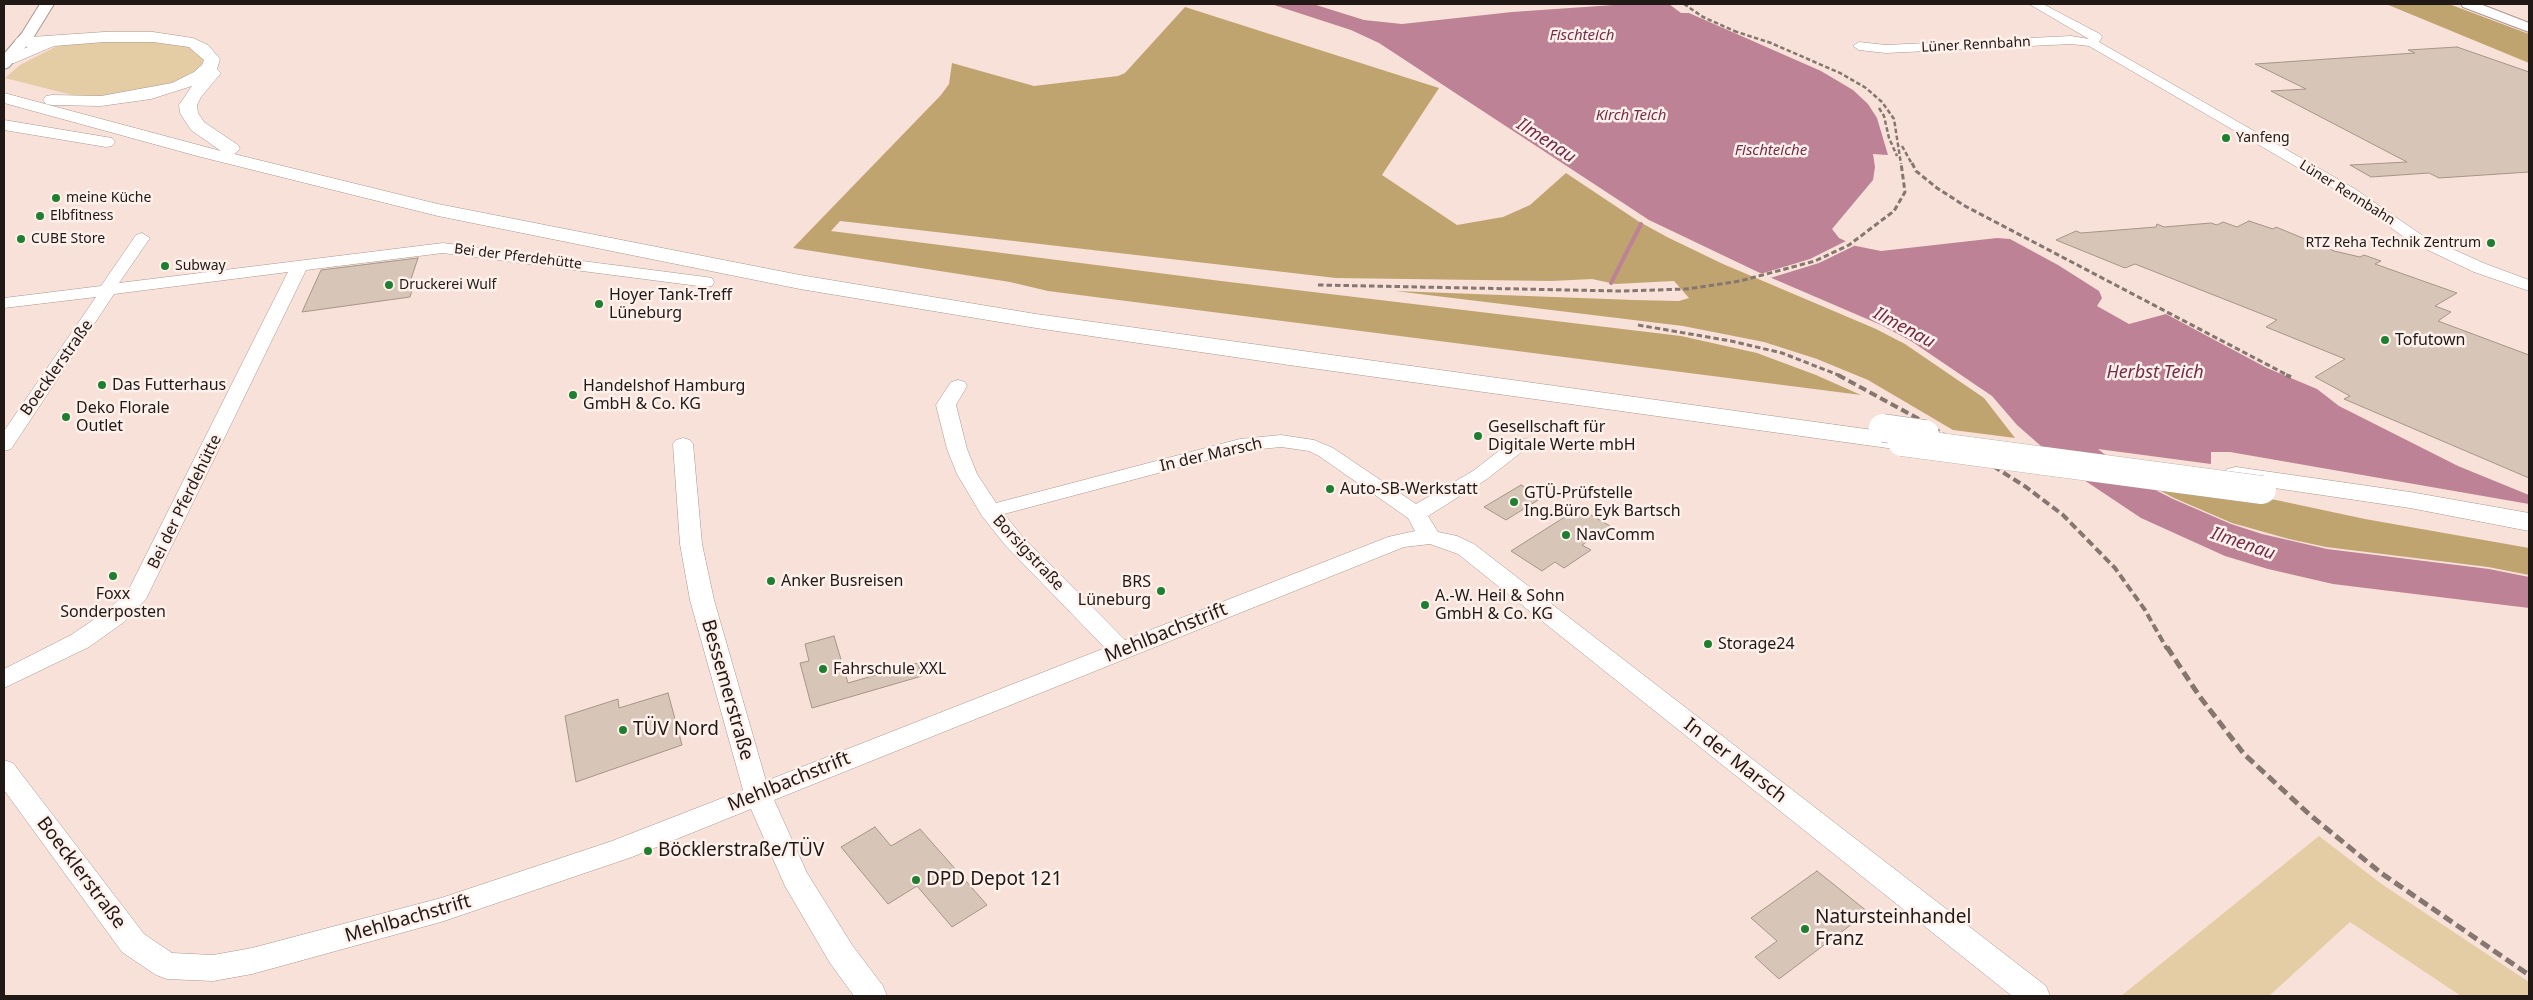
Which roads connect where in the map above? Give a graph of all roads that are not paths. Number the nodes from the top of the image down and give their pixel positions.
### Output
1 (48, 4) edge
2 (2035, 4) edge
3 (2468, 4) edge
4 (2529, 28) edge
5 (23, 41) junction
6 (61, 41) junction
7 (2092, 43) junction
8 (1859, 46) dead end
9 (6, 62) edge
10 (4, 86) edge
11 (4, 98) edge
12 (52, 100) junction
13 (4, 125) edge
14 (232, 149) junction
15 (285, 173) junction
16 (142, 238) dead end
17 (300, 265) junction
18 (706, 282) dead end
19 (2529, 286) edge
20 (107, 290) junction
21 (4, 303) edge
22 (958, 386) dead end
23 (1892, 435) junction
24 (1521, 443) dead end
25 (683, 444) dead end
26 (4, 445) edge
27 (990, 511) junction
28 (1416, 514) junction
29 (2529, 522) edge
30 (2529, 534) edge
31 (1430, 537) junction
32 (1396, 542) joint
33 (1121, 650) junction
34 (4, 678) edge
35 (4, 770) edge
36 (758, 795) junction
37 (168, 966) joint
38 (872, 996) edge
39 (2035, 996) edge

1 - 5 main road
2 - 7 street, Lüner Rennbahn
3 - 4 main road
5 - 6 highway
5 - 9 main road
5 - 14 highway
6 - 9 highway
6 - 12 highway
7 - 8 street, Lüner Rennbahn
7 - 19 street, Lüner Rennbahn
10 - 12 highway
11 - 15 highway
12 - 14 highway
13 - 15 highway
14 - 23 highway
15 - 23 highway
16 - 20 street
17 - 18 street, Bei der Pferdehütte
17 - 20 street, Bei der Pferdehütte
17 - 34 street, Bei der Pferdehütte
20 - 21 street, Bei der Pferdehütte
20 - 26 street, Boecklerstraße
22 - 27 street, Borsigstraße
23 - 29 highway, bridge
23 - 30 highway, bridge
24 - 28 street
25 - 36 street, Bessemerstraße
27 - 28 street, In der Marsch
27 - 33 street, Borsigstraße
28 - 31 street, In der Marsch
31 - 32 street, In der Marsch
31 - 39 street, In der Marsch
32 - 33 street, Mehlbachstrift
33 - 36 street, Mehlbachstrift
35 - 37 street, Boecklerstraße
36 - 37 street, Mehlbachstrift
36 - 38 street, Bessemerstraße

